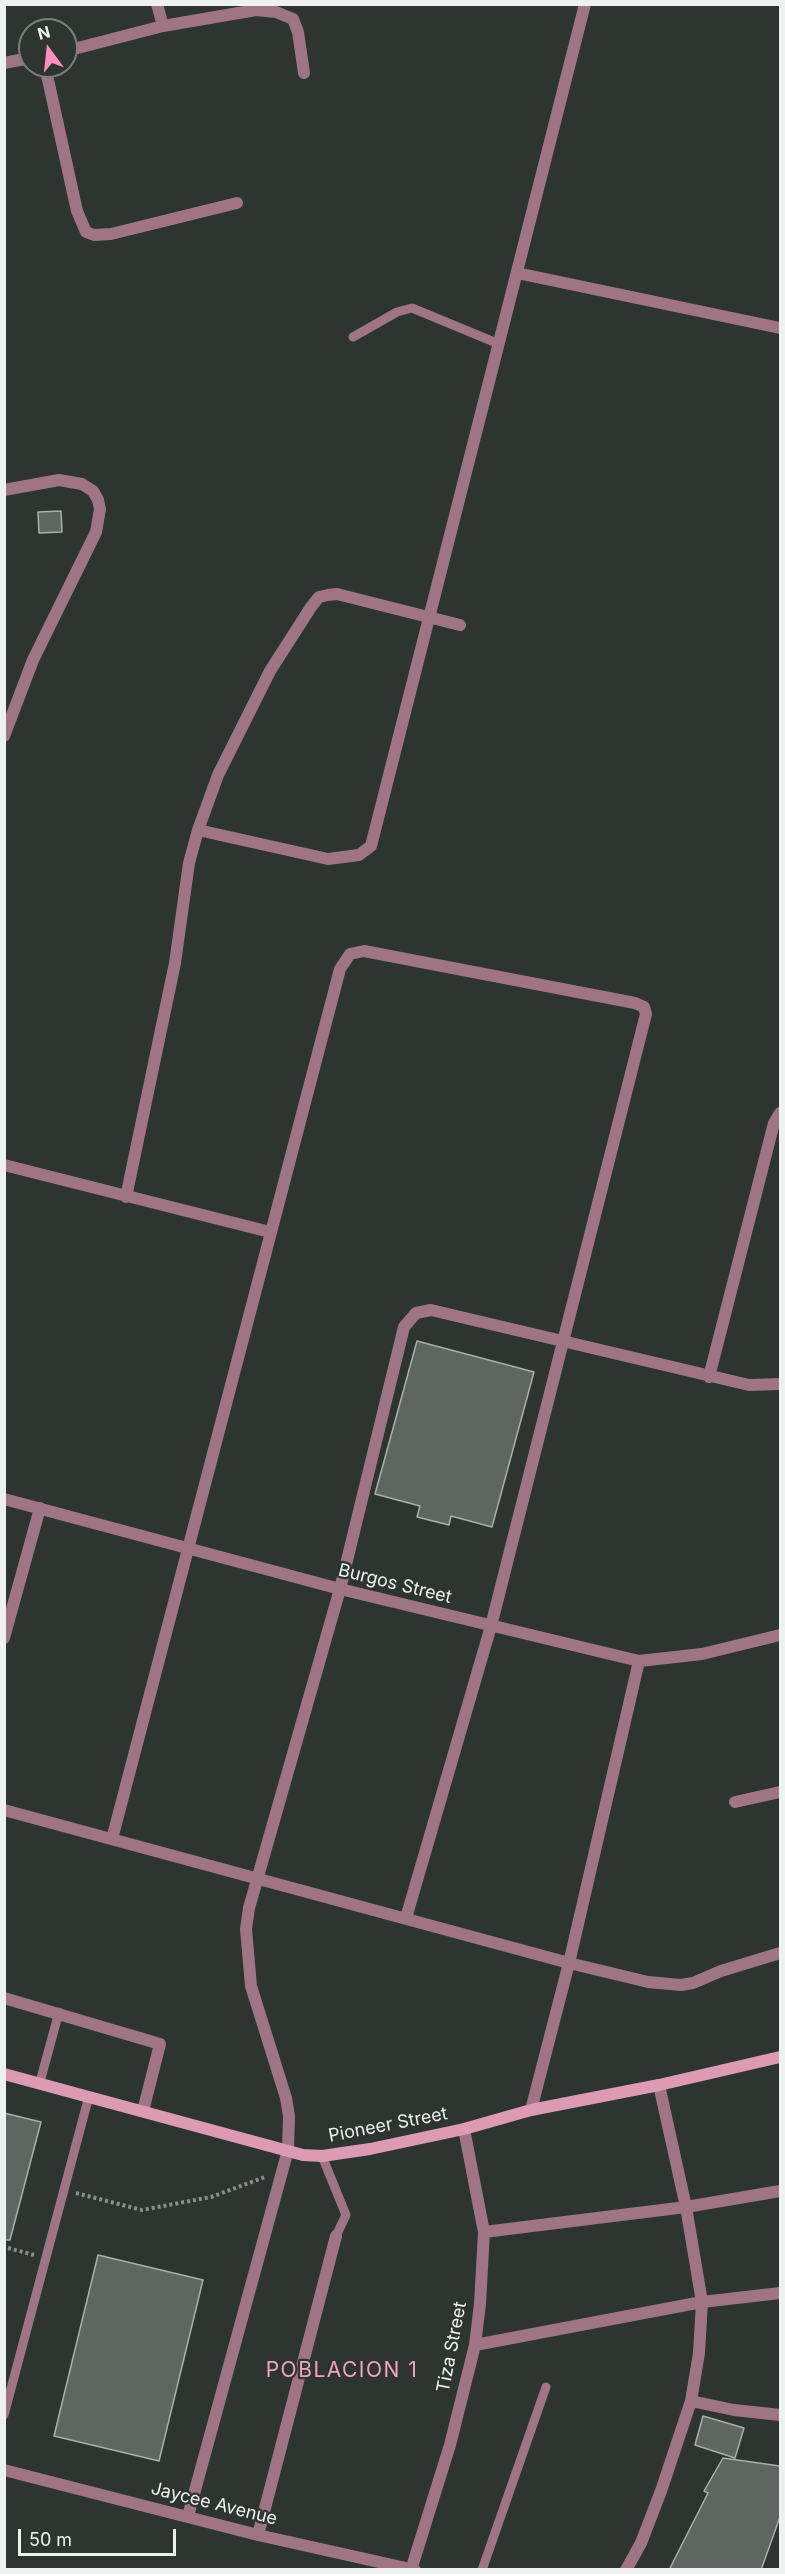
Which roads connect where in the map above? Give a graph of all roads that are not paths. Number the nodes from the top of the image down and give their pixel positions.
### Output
1 (157, 4) edge
2 (585, 4) edge
3 (163, 26) junction
4 (78, 48) edge
5 (304, 73) dead end
6 (48, 78) edge
7 (237, 203) dead end
8 (517, 273) junction
9 (780, 328) edge
10 (353, 337) dead end
11 (499, 344) junction
12 (4, 490) edge
13 (428, 617) junction
14 (460, 625) dead end
15 (4, 736) edge
16 (198, 830) junction
17 (780, 1113) edge
18 (4, 1165) edge
19 (126, 1197) junction
20 (270, 1232) junction
21 (562, 1343) junction
22 (709, 1377) junction
23 (780, 1384) edge
24 (4, 1499) edge
25 (40, 1508) junction
26 (189, 1547) junction
27 (340, 1589) junction
28 (491, 1626) junction
29 (780, 1635) edge
30 (4, 1638) edge
31 (639, 1661) junction
32 (780, 1792) edge
33 (735, 1802) dead end
34 (4, 1810) edge
35 (112, 1839) junction
36 (256, 1878) junction
37 (406, 1918) junction
38 (780, 1953) edge
39 (568, 1963) junction
40 (4, 1998) edge
41 (59, 2013) junction
42 (780, 2057) edge
43 (4, 2074) edge
44 (40, 2082) junction
45 (659, 2085) junction
46 (89, 2096) junction
47 (531, 2110) junction
48 (143, 2111) junction
49 (464, 2128) junction
50 (288, 2150) junction
51 (322, 2157) junction
52 (780, 2191) edge
53 (686, 2207) junction
54 (484, 2232) junction
55 (336, 2236) joint
56 (780, 2293) edge
57 (702, 2302) junction
58 (475, 2345) junction
59 (546, 2387) dead end
60 (691, 2401) junction
61 (4, 2415) edge
62 (780, 2415) edge
63 (4, 2470) edge
64 (188, 2516) junction
65 (258, 2535) junction
66 (413, 2569) edge
67 (482, 2570) edge
68 (626, 2570) edge

1 - 3 street
2 - 8 street
3 - 4 street
3 - 5 street
6 - 7 street
8 - 9 street
8 - 11 street
10 - 11 lane
11 - 13 street
12 - 15 street
13 - 14 street
13 - 16 street
13 - 16 street
16 - 19 street
17 - 22 street
18 - 19 street
19 - 20 street
20 - 21 street
20 - 26 street
21 - 22 street
21 - 27 street
21 - 28 street
22 - 23 street
24 - 25 street, Burgos Street
25 - 26 street, Burgos Street
25 - 30 street
26 - 27 street, Burgos Street
26 - 35 street
27 - 28 street, Burgos Street
27 - 36 street
28 - 31 street, Burgos Street
28 - 37 street
29 - 31 street, Burgos Street
31 - 39 street
32 - 33 street
34 - 35 street
35 - 36 street
36 - 37 street
36 - 50 street
37 - 39 street
38 - 39 street
39 - 47 street
40 - 41 street
41 - 44 lane
41 - 48 street
42 - 45 main road, Pioneer Street
43 - 44 main road, Pioneer Street
44 - 46 main road, Pioneer Street
45 - 47 main road, Pioneer Street
45 - 53 street
46 - 48 main road, Pioneer Street
46 - 61 lane
47 - 49 main road, Pioneer Street
48 - 50 main road, Pioneer Street
49 - 51 main road, Pioneer Street
49 - 54 street, Tiza Street
50 - 51 main road, Pioneer Street
50 - 64 street
51 - 55 lane
52 - 53 street
53 - 54 street
53 - 57 street
54 - 58 street, Tiza Street
55 - 65 street
56 - 57 street
57 - 58 street
57 - 60 street
58 - 66 street, Tiza Street
59 - 67 lane
60 - 62 street
60 - 68 street
63 - 64 street, Jaycee Avenue
64 - 65 street, Jaycee Avenue
65 - 66 street, Jaycee Avenue

